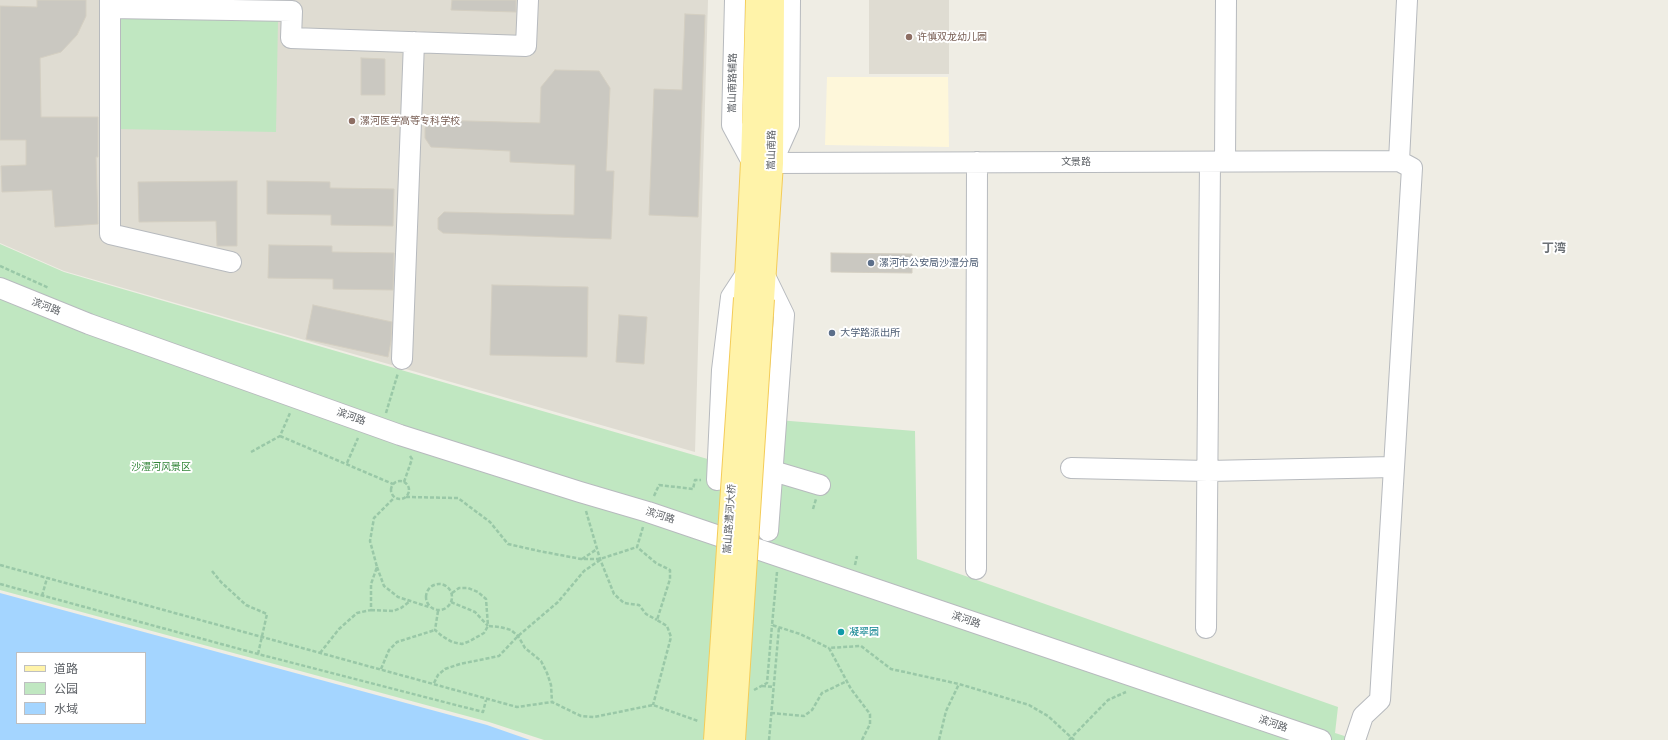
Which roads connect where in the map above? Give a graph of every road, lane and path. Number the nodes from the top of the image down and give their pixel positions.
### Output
1 (528, 0) edge
2 (734, 0) edge
3 (757, 0) edge
4 (773, 0) edge
5 (790, 0) edge
6 (1226, 0) edge
7 (1407, 0) edge
8 (110, 4) edge
9 (414, 42) junction
10 (1399, 161) junction
11 (762, 162) junction
12 (978, 162) junction
13 (1217, 162) junction
14 (231, 262) dead end
15 (756, 275) junction
16 (0, 288) edge
17 (754, 299) junction
18 (402, 359) joint
19 (297, 398) junction
20 (383, 429) junction
21 (280, 436) junction
22 (251, 452) dead end
23 (347, 463) junction
24 (1393, 467) junction
25 (1071, 468) dead end
26 (773, 471) junction
27 (1208, 471) junction
28 (717, 480) joint
29 (404, 482) junction
30 (393, 484) junction
31 (820, 485) dead end
32 (580, 492) junction
33 (406, 497) junction
34 (394, 498) junction
35 (648, 512) junction
36 (768, 531) dead end
37 (637, 547) junction
38 (597, 549) junction
39 (778, 556) junction
40 (581, 559) junction
41 (600, 559) junction
42 (0, 565) edge
43 (376, 566) junction
44 (976, 569) dead end
45 (212, 571) dead end
46 (47, 578) junction
47 (0, 584) edge
48 (452, 593) junction
49 (42, 596) junction
50 (409, 602) junction
51 (451, 602) junction
52 (430, 608) junction
53 (371, 610) junction
54 (438, 611) junction
55 (657, 620) junction
56 (772, 624) junction
57 (488, 626) junction
58 (779, 627) junction
59 (1206, 628) dead end
60 (435, 630) junction
61 (262, 636) junction
62 (518, 636) junction
63 (829, 648) junction
64 (320, 653) junction
65 (258, 654) junction
66 (381, 669) junction
67 (846, 681) junction
68 (1149, 682) junction
69 (434, 683) junction
70 (959, 684) junction
71 (761, 686) junction
72 (774, 686) junction
73 (752, 692) dead end
74 (486, 700) junction
75 (552, 702) junction
76 (653, 705) junction
77 (771, 713) junction
78 (702, 722) dead end
79 (1071, 739) edge
80 (715, 740) edge
81 (734, 740) edge
82 (769, 740) edge
83 (862, 740) edge
84 (939, 740) edge
85 (1321, 740) edge
86 (1355, 740) edge

1 - 9 street
2 - 11 street, 嵩山南路辅路
3 - 11 main road, 嵩山南路
4 - 11 main road, 嵩山南路
5 - 11 street
6 - 13 street
7 - 10 street
8 - 9 street
8 - 14 street
9 - 18 street
10 - 13 street, 文景路
10 - 24 street
11 - 12 street, 文景路
11 - 15 main road, 嵩山南路
12 - 13 street, 文景路
12 - 44 street
13 - 27 street
15 - 17 main road, 嵩山南路
15 - 26 street
15 - 28 street
16 - 19 street, 滨河路
17 - 80 main road, 嵩山路澧河大桥, bridge
17 - 81 main road, 嵩山路澧河大桥, bridge
18 - 20 path
19 - 20 street, 滨河路
19 - 21 path
20 - 23 path
20 - 29 path
20 - 32 street, 滨河路
21 - 22 path
21 - 23 path
23 - 30 path
24 - 27 street
24 - 86 street
25 - 27 street
26 - 31 street
26 - 36 street
27 - 59 street
28 - 35 path
29 - 30 path
29 - 33 path
30 - 34 path
32 - 35 street, 滨河路
32 - 38 path
33 - 34 path
33 - 40 path
34 - 43 path
35 - 37 path
35 - 39 street, 滨河路
37 - 41 path
37 - 55 path
38 - 40 path
38 - 41 path
39 - 56 path
39 - 68 street, 滨河路
40 - 41 path
41 - 55 path
41 - 62 path
42 - 46 path
43 - 50 path
43 - 53 path
45 - 61 path
46 - 49 path
46 - 61 path
47 - 49 path
48 - 51 path
48 - 52 path
48 - 57 path
49 - 65 path
50 - 52 path
50 - 53 path
51 - 54 path
51 - 57 path
52 - 54 path
53 - 64 path
54 - 60 path
55 - 76 path
56 - 58 path
56 - 71 path
57 - 60 path
57 - 62 path
58 - 63 path
58 - 72 path
60 - 66 path
61 - 64 path
61 - 65 path
62 - 69 path
62 - 75 path
63 - 67 path
63 - 70 path
64 - 66 path
65 - 74 path
66 - 69 path
67 - 77 path
67 - 83 path
68 - 79 path
68 - 85 street, 滨河路
69 - 74 path
70 - 79 path
70 - 84 path
71 - 72 path
71 - 73 path
72 - 77 path
74 - 75 path
75 - 76 path
76 - 78 path
77 - 82 path

